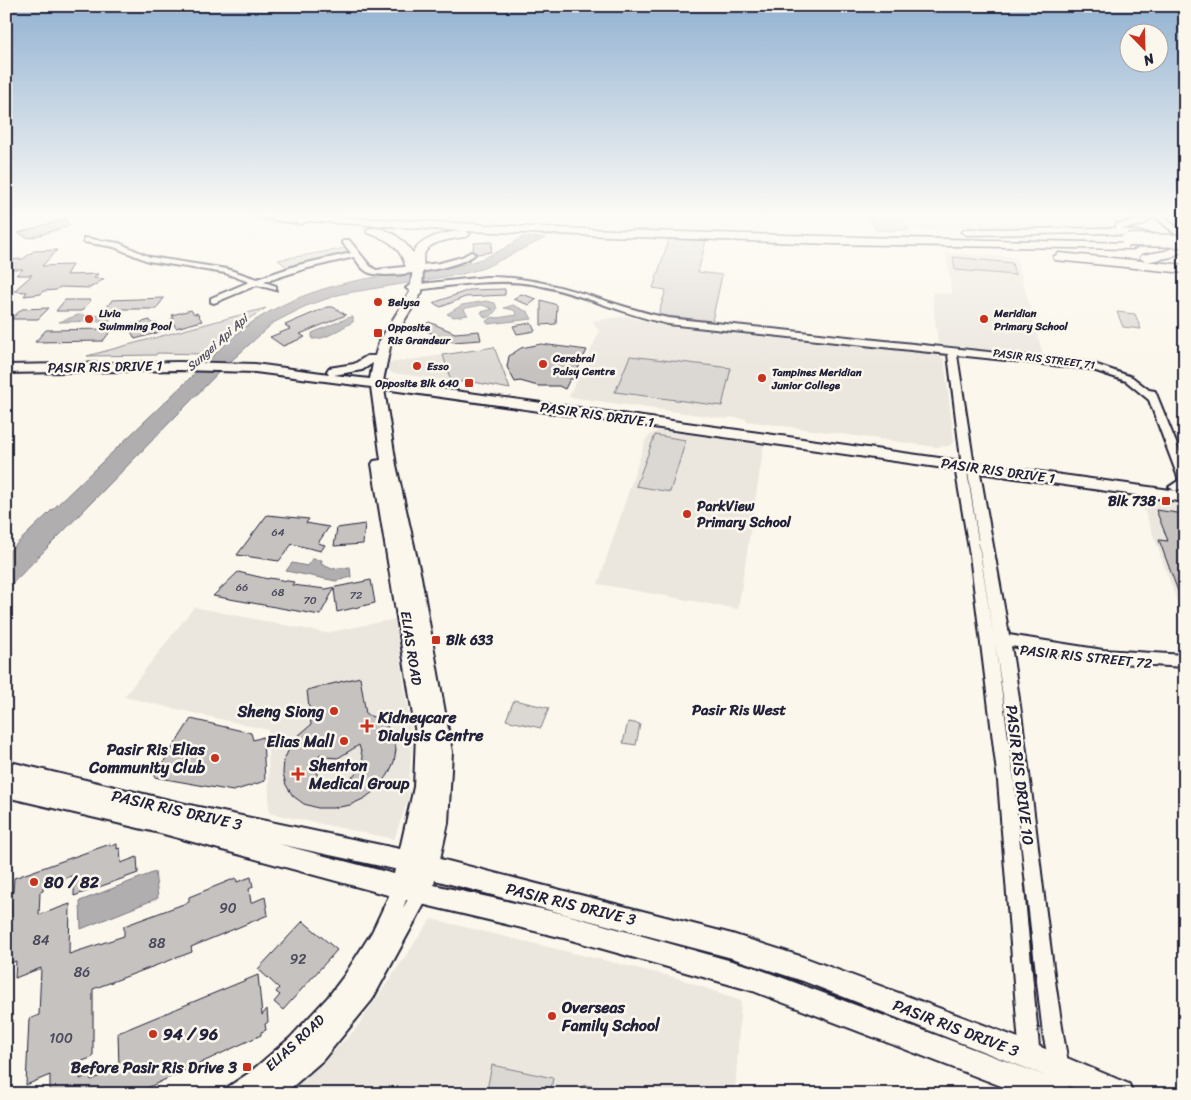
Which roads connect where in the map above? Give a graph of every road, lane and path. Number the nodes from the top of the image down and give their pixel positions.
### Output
1 (208, 267) edge
2 (295, 267) edge
3 (366, 267) edge
4 (428, 267) edge
5 (1168, 267) edge
6 (1185, 269) edge
7 (415, 270) junction
8 (256, 281) junction
9 (414, 286) junction
10 (272, 288) dead end
11 (214, 300) dead end
12 (952, 351) junction
13 (371, 359) junction
14 (6, 362) edge
15 (197, 363) junction
16 (234, 363) junction
17 (6, 369) edge
18 (333, 371) junction
19 (373, 383) junction
20 (1170, 437) junction
21 (967, 465) junction
22 (1185, 465) edge
23 (1181, 491) edge
24 (981, 596) junction
25 (996, 598) junction
26 (995, 642) junction
27 (1185, 661) edge
28 (1185, 667) edge
29 (6, 770) edge
30 (6, 787) edge
31 (418, 865) junction
32 (412, 890) junction
33 (1029, 1055) junction
34 (1058, 1067) junction
35 (1044, 1091) edge
36 (235, 1094) edge
37 (268, 1094) edge
38 (1064, 1094) edge
39 (1118, 1094) edge

1 - 8 street
2 - 8 street
3 - 7 street
4 - 7 street
5 - 6 highway
7 - 9 main road, ELIAS ROAD
8 - 10 street
8 - 11 street
9 - 12 street, PASIR RIS STREET 71
9 - 13 main road, ELIAS ROAD
9 - 19 main road, ELIAS ROAD
12 - 20 street, PASIR RIS STREET 71
12 - 21 street, PASIR RIS DRIVE 10
13 - 18 main road
13 - 19 main road, ELIAS ROAD
14 - 15 main road, PASIR RIS DRIVE 1
15 - 16 main road, PASIR RIS DRIVE 1
15 - 17 main road, PASIR RIS DRIVE 1
16 - 18 main road, PASIR RIS DRIVE 1
16 - 19 main road, PASIR RIS DRIVE 1
18 - 19 main road, PASIR RIS DRIVE 1
19 - 21 main road, PASIR RIS DRIVE 1
19 - 21 main road, PASIR RIS DRIVE 1
19 - 31 main road, ELIAS ROAD
20 - 22 street, PASIR RIS STREET 71
20 - 23 street, PASIR RIS STREET 71
21 - 23 main road, PASIR RIS DRIVE 1
21 - 24 street, PASIR RIS DRIVE 10
21 - 25 street, PASIR RIS DRIVE 10
24 - 25 street
24 - 26 street, PASIR RIS DRIVE 10
25 - 26 street, PASIR RIS DRIVE 10
26 - 27 street, PASIR RIS STREET 72
26 - 28 street, PASIR RIS STREET 72
26 - 33 street, PASIR RIS DRIVE 10
26 - 34 street, PASIR RIS DRIVE 10
29 - 31 main road, PASIR RIS DRIVE 3
30 - 32 main road, PASIR RIS DRIVE 3
31 - 32 main road, ELIAS ROAD
31 - 33 main road, PASIR RIS DRIVE 3
32 - 35 main road, PASIR RIS DRIVE 3
32 - 36 street, ELIAS ROAD
32 - 37 street, ELIAS ROAD
33 - 34 main road, PASIR RIS DRIVE 3
33 - 35 street, PASIR RIS DRIVE 10
34 - 38 street, PASIR RIS DRIVE 10
34 - 39 main road, PASIR RIS DRIVE 3

